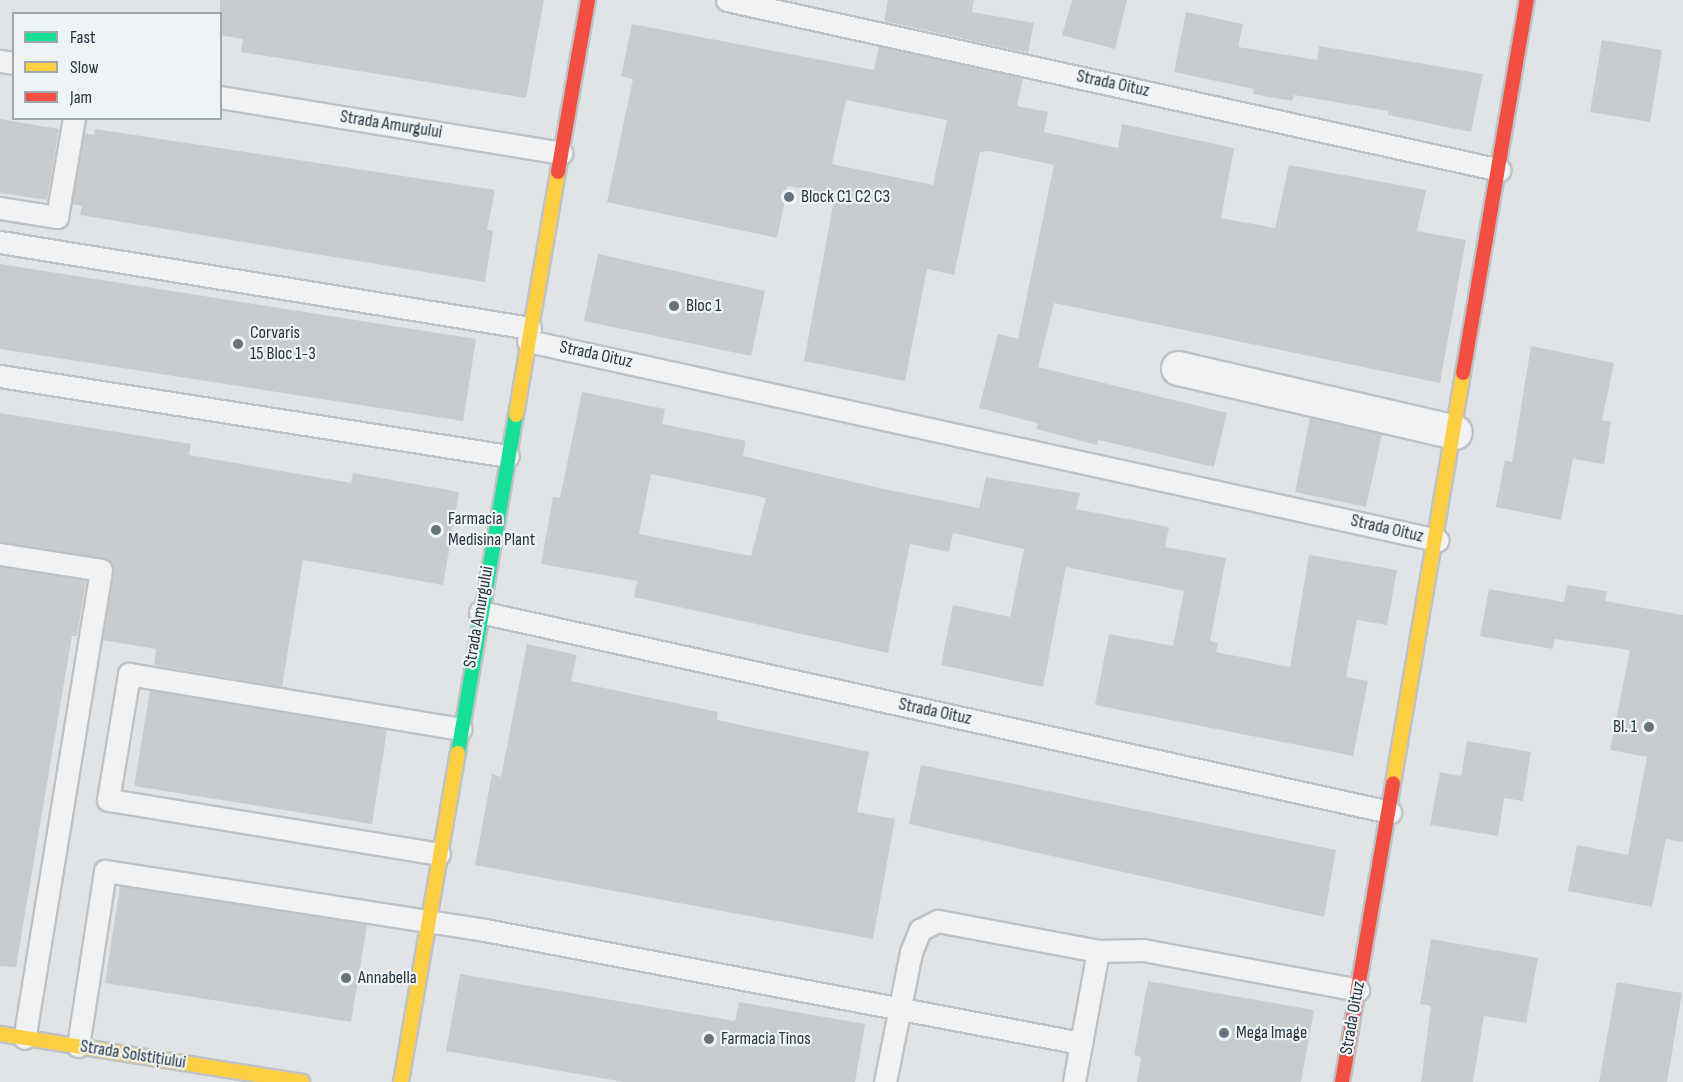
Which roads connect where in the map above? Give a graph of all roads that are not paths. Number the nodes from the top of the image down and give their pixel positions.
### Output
1 (588, 0) edge
2 (727, 0) edge
3 (1527, 0) edge
4 (222, 97) edge
5 (74, 120) edge
6 (561, 153) junction
7 (1500, 170) junction
8 (0, 208) edge
9 (0, 242) edge
10 (529, 334) junction
11 (1179, 368) dead end
12 (0, 376) edge
13 (1455, 432) junction
14 (508, 456) junction
15 (1437, 540) junction
16 (0, 554) edge
17 (480, 612) junction
18 (460, 729) junction
19 (1390, 812) junction
20 (439, 854) junction
21 (428, 920) junction
22 (1098, 951) junction
23 (1358, 990) junction
24 (900, 1009) junction
25 (0, 1034) edge
26 (24, 1038) junction
27 (1081, 1043) junction
28 (78, 1047) junction
29 (302, 1082) edge
30 (401, 1082) edge
31 (885, 1082) edge
32 (1074, 1082) edge
33 (1342, 1082) edge

1 - 6 street, Strada Amurgului
2 - 7 lane, Strada Oituz
3 - 7 street, Strada Oituz
4 - 6 lane, Strada Amurgului
5 - 8 lane
6 - 10 street, Strada Amurgului
7 - 13 street, Strada Oituz
9 - 10 lane, Strada Oituz
10 - 14 street, Strada Amurgului
10 - 15 lane, Strada Oituz
11 - 13 street
12 - 14 lane
13 - 15 street, Strada Oituz
14 - 17 street, Strada Amurgului
15 - 19 street, Strada Oituz
16 - 26 lane
17 - 18 street, Strada Amurgului
17 - 19 lane, Strada Oituz
18 - 20 street, Strada Amurgului
18 - 20 lane
19 - 23 street, Strada Oituz
20 - 21 street, Strada Amurgului
21 - 24 lane
21 - 28 lane
21 - 30 street, Strada Amurgului
22 - 23 lane
22 - 24 lane
22 - 27 lane
23 - 33 street, Strada Oituz
24 - 27 lane
24 - 31 lane
25 - 26 street, Strada Solstițiului
26 - 28 street, Strada Solstițiului
27 - 32 lane
28 - 29 street, Strada Solstițiului

